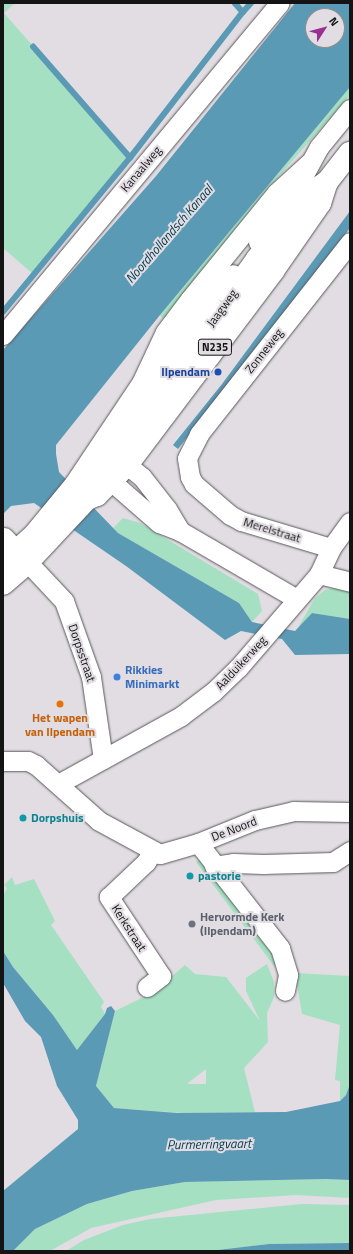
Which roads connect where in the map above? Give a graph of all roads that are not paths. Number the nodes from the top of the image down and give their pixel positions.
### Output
1 (280, 3) edge
2 (350, 109) edge
3 (350, 153) edge
4 (327, 182) junction
5 (350, 242) edge
6 (3, 335) edge
7 (188, 464) joint
8 (127, 465) junction
9 (104, 478) junction
10 (81, 491) junction
11 (350, 522) edge
12 (180, 531) junction
13 (331, 548) junction
14 (13, 552) edge
15 (319, 574) junction
16 (350, 582) edge
17 (3, 584) edge
18 (297, 599) junction
19 (103, 759) junction
20 (3, 760) edge
21 (58, 784) junction
22 (350, 812) edge
23 (198, 843) junction
24 (350, 851) edge
25 (152, 852) junction
26 (214, 866) junction
27 (147, 987) dead end
28 (285, 991) dead end

1 - 6 street, Kanaalweg
2 - 10 street
3 - 4 main road, Jaagweg / N235
4 - 8 main road, Jaagweg / N235
4 - 9 main road, Jaagweg / N235
5 - 7 street, Zonneweg
7 - 13 street, Merelstraat
8 - 9 main road, Jaagweg / N235
8 - 12 street
9 - 10 main road, Jaagweg / N235
9 - 12 street
10 - 14 main road, Jaagweg / N235
11 - 13 street
12 - 18 street
13 - 15 street
14 - 17 main road, Jaagweg / N235
14 - 19 street, Dorpsstraat
15 - 16 street
15 - 18 street
18 - 19 street, Aalduikerweg
19 - 21 street, Aalduikerweg
20 - 21 street
21 - 25 street
22 - 23 street, De Noord
23 - 25 street
23 - 26 street, De Noord
24 - 26 street
25 - 27 street, Kerkstraat
26 - 28 street, De Noord

